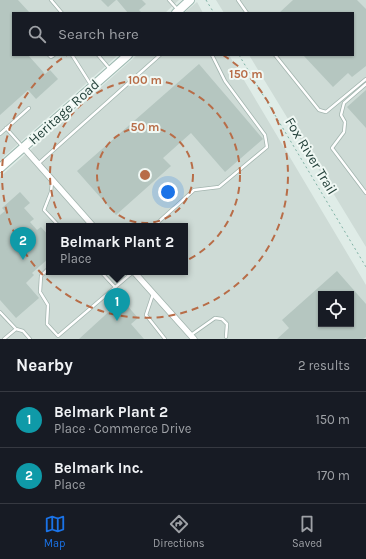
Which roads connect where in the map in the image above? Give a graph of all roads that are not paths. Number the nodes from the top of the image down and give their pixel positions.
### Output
1 (51, 0) edge
2 (169, 0) edge
3 (190, 0) edge
4 (238, 0) edge
5 (61, 12) edge
6 (177, 12) edge
7 (246, 12) edge
8 (73, 56) edge
9 (99, 56) edge
10 (127, 56) edge
11 (159, 56) edge
12 (212, 56) edge
13 (276, 56) edge
14 (111, 70) junction
15 (366, 79) edge
16 (366, 84) edge
17 (92, 87) junction
18 (29, 108) dead end
19 (6, 128) junction
20 (0, 134) edge
21 (24, 148) junction
22 (38, 164) junction
23 (0, 168) edge
24 (52, 180) junction
25 (366, 193) edge
26 (56, 223) edge
27 (91, 223) edge
28 (157, 223) edge
29 (46, 271) edge
30 (104, 275) edge
31 (130, 275) edge
32 (137, 275) edge
33 (114, 286) junction
34 (153, 293) junction
35 (0, 312) edge
36 (16, 329) junction
37 (58, 336) junction
38 (192, 337) edge
39 (226, 338) edge
40 (4, 339) edge
41 (30, 339) edge
42 (56, 339) edge
43 (165, 339) edge

1 - 5 lane
2 - 6 lane
3 - 6 main road
4 - 7 lane
8 - 17 lane
9 - 14 lane
10 - 14 main road, Heritage Road
11 - 22 lane
12 - 28 lane
13 - 15 lane
14 - 17 main road, Heritage Road
16 - 25 lane
17 - 21 main road, Heritage Road
18 - 19 lane
19 - 20 lane
19 - 21 lane
21 - 22 street
21 - 23 main road, Heritage Road
22 - 24 street
24 - 26 lane
24 - 27 street
29 - 37 lane
30 - 33 lane
31 - 33 lane
32 - 34 street
33 - 37 lane
34 - 38 street
34 - 43 lane
35 - 36 lane
36 - 40 lane
36 - 41 lane
37 - 42 lane
38 - 39 lane

